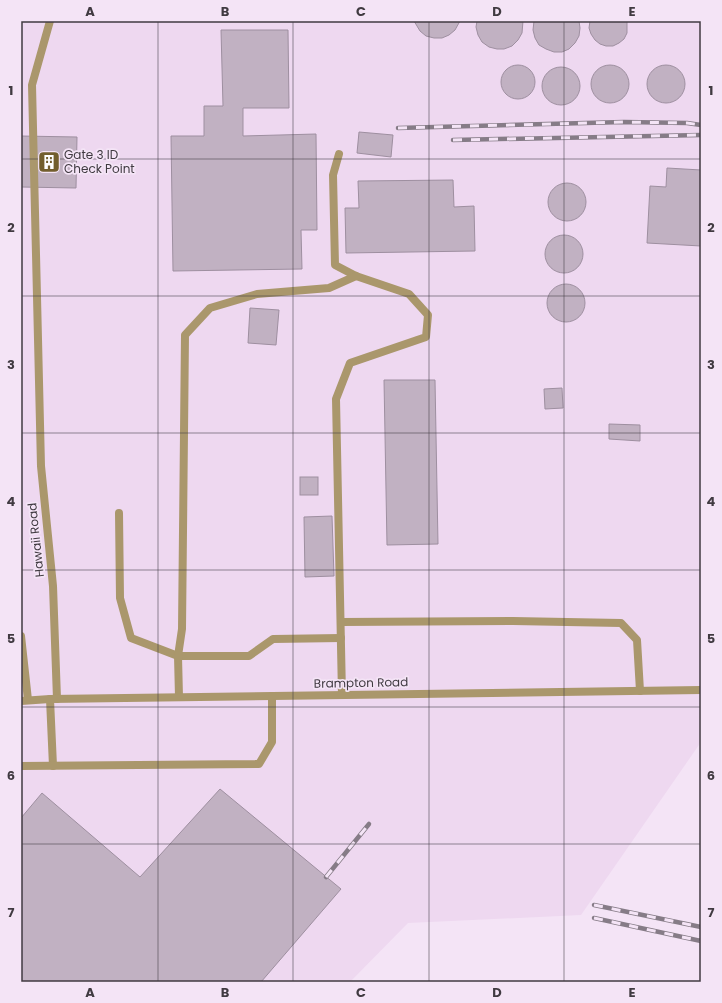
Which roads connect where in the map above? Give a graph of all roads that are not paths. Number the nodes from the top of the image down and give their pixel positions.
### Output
1 (50, 21) edge
2 (339, 154) dead end
3 (356, 276) junction
4 (119, 513) dead end
5 (341, 622) junction
6 (21, 636) edge
7 (341, 638) junction
8 (178, 656) junction
9 (701, 690) edge
10 (640, 691) junction
11 (342, 695) junction
12 (272, 696) junction
13 (179, 697) junction
14 (54, 699) junction
15 (24, 700) edge
16 (21, 766) edge
17 (53, 766) junction

1 - 14 street, Hawaii Road
2 - 3 street
3 - 5 street
3 - 8 street
4 - 8 street
5 - 7 street
5 - 10 street
6 - 15 street
7 - 8 street
7 - 11 street
8 - 13 street
9 - 10 street, Brampton Road
10 - 11 street, Brampton Road
11 - 12 street, Brampton Road
12 - 13 street, Brampton Road
12 - 17 street
13 - 14 street, Brampton Road
14 - 15 street, Brampton Road
14 - 17 street, Hawaii Road
16 - 17 street

